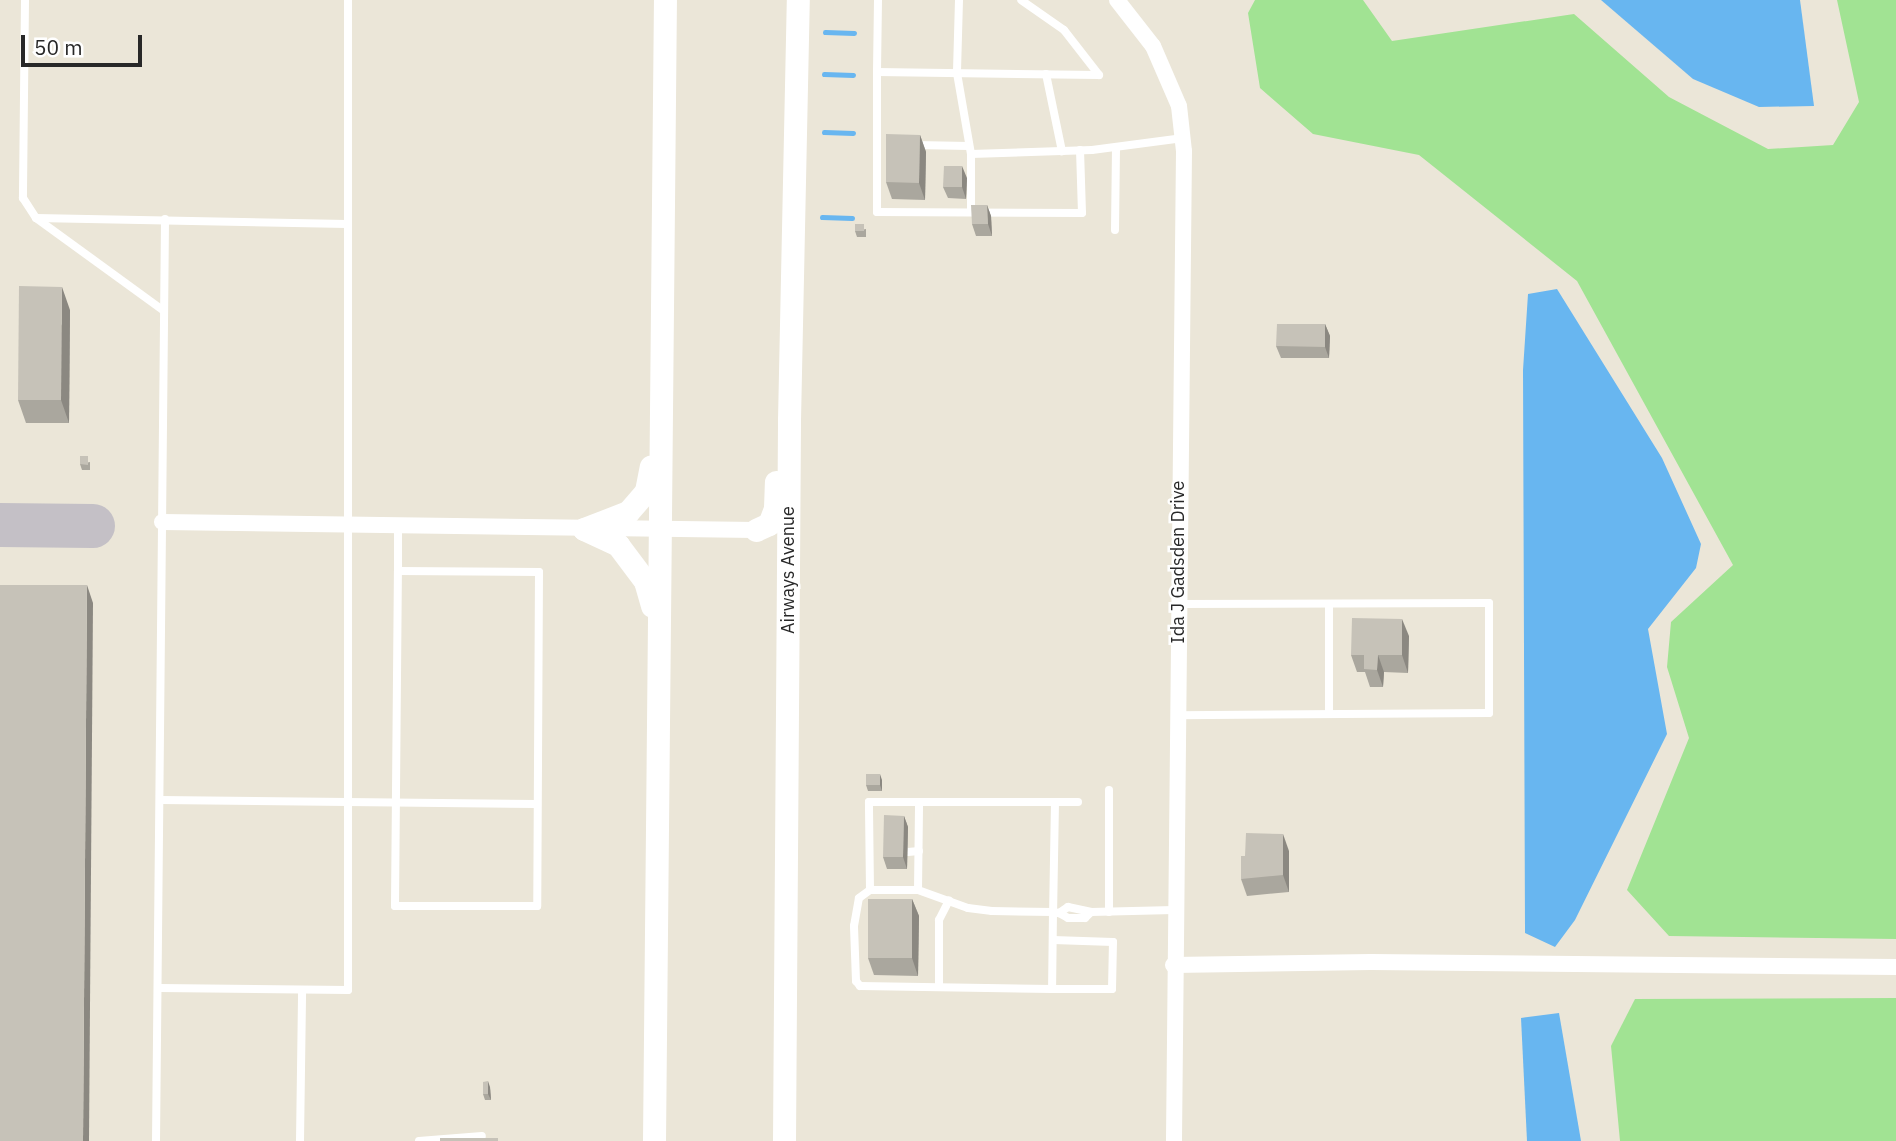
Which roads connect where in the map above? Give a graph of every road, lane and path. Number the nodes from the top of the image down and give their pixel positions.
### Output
1 (25, 0) edge
2 (348, 0) edge
3 (665, 0) edge
4 (798, 0) edge
5 (878, 0) edge
6 (959, 0) edge
7 (1021, 0) edge
8 (1117, 0) edge
9 (877, 72) junction
10 (957, 73) junction
11 (1046, 74) junction
12 (1183, 138) junction
13 (877, 144) junction
14 (890, 145) edge
15 (903, 145) edge
16 (1116, 147) junction
17 (970, 150) junction
18 (1080, 150) junction
19 (1062, 151) junction
20 (971, 212) junction
21 (36, 218) junction
22 (165, 219) junction
23 (347, 224) junction
24 (1115, 230) dead end
25 (164, 311) junction
26 (789, 420) junction
27 (659, 432) junction
28 (162, 522) junction
29 (351, 525) junction
30 (398, 525) junction
31 (660, 528) junction
32 (584, 529) junction
33 (757, 530) junction
34 (398, 571) junction
35 (788, 588) junction
36 (1177, 604) junction
37 (1329, 604) junction
38 (657, 624) junction
39 (1329, 714) junction
40 (1179, 715) junction
41 (1109, 790) dead end
42 (160, 800) junction
43 (349, 802) junction
44 (919, 802) junction
45 (1055, 802) junction
46 (1078, 802) dead end
47 (396, 803) junction
48 (537, 804) junction
49 (919, 851) junction
50 (908, 852) dead end
51 (870, 890) junction
52 (918, 890) junction
53 (949, 900) junction
54 (1174, 910) junction
55 (1056, 912) junction
56 (1109, 912) junction
57 (1053, 940) junction
58 (1173, 965) junction
59 (1896, 967) edge
60 (939, 987) junction
61 (159, 989) junction
62 (1052, 989) junction
63 (302, 990) junction
64 (482, 1136) edge
65 (156, 1141) edge
66 (300, 1141) edge
67 (419, 1141) edge
68 (653, 1141) edge
69 (784, 1141) edge
70 (1174, 1141) edge

1 - 21 lane
2 - 23 lane
3 - 27 main road
4 - 26 main road, Airways Avenue
5 - 9 lane
6 - 10 lane
7 - 11 lane
8 - 12 street, Ida J Gadsden Drive
9 - 10 lane
9 - 13 lane
10 - 11 lane
10 - 17 lane
11 - 19 lane
12 - 16 lane
12 - 36 street, Ida J Gadsden Drive
13 - 14 lane
13 - 20 lane
15 - 17 lane
16 - 18 lane
16 - 24 lane
17 - 19 lane
17 - 20 lane
18 - 19 lane
18 - 20 lane
21 - 22 lane
21 - 25 lane
22 - 23 lane
22 - 25 lane
23 - 29 lane
25 - 28 lane
26 - 33 main road
26 - 35 main road, Airways Avenue
27 - 31 main road
27 - 32 main road
28 - 29 street
28 - 42 lane
29 - 30 street
29 - 43 lane
30 - 32 street
30 - 34 lane
31 - 32 street
31 - 33 street
31 - 38 main road
32 - 38 main road
33 - 35 main road
34 - 47 lane
34 - 48 lane
35 - 69 main road, Airways Avenue
36 - 37 lane
36 - 40 street, Ida J Gadsden Drive
37 - 39 lane
37 - 39 lane
38 - 68 main road
39 - 40 lane
40 - 54 street, Ida J Gadsden Drive
41 - 56 lane
42 - 43 lane
42 - 61 lane
43 - 47 lane
43 - 63 lane
44 - 45 lane
44 - 49 lane
44 - 51 lane
45 - 46 lane
45 - 55 lane
47 - 48 lane
47 - 48 lane
49 - 50 lane
49 - 52 lane
51 - 52 lane
51 - 60 lane
52 - 53 lane
53 - 55 lane
53 - 60 lane
54 - 56 lane
54 - 58 street, Ida J Gadsden Drive
55 - 56 lane
55 - 57 lane
57 - 62 lane
57 - 62 lane
58 - 59 street
58 - 70 street, Ida J Gadsden Drive
60 - 62 lane
61 - 63 lane
61 - 65 lane
63 - 66 lane
64 - 67 lane

